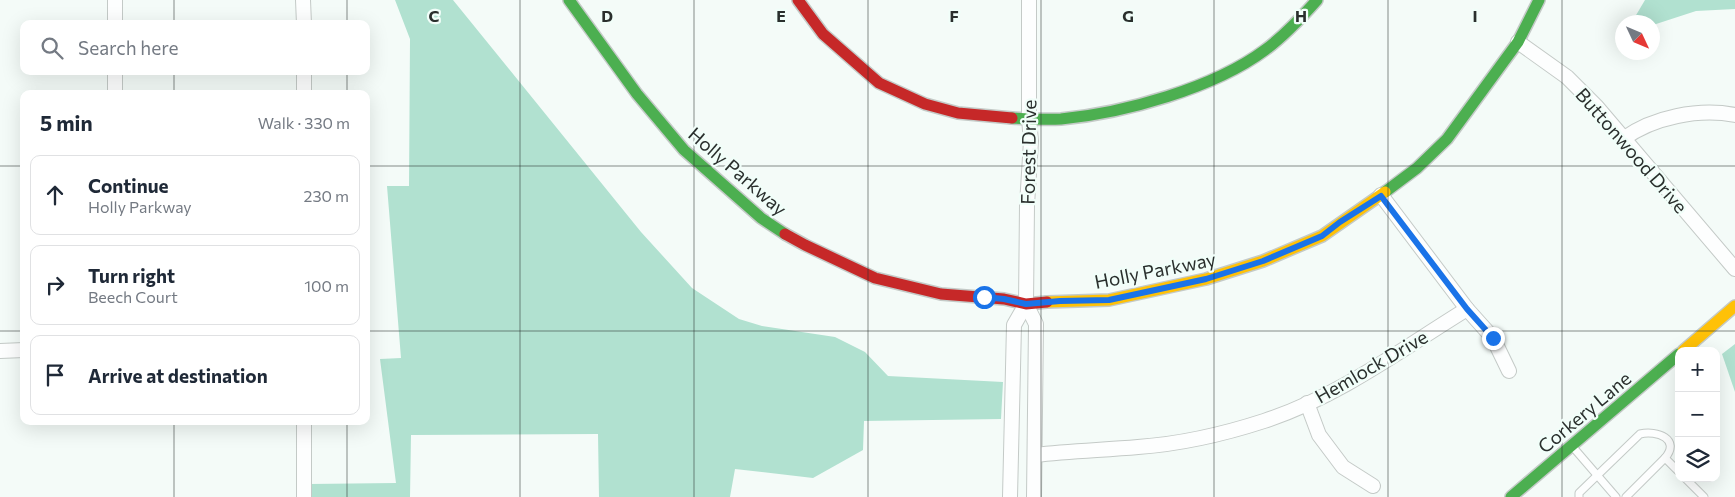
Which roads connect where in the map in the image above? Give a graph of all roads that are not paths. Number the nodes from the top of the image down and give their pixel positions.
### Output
1 (115, 0) edge
2 (303, 0) edge
3 (569, 0) edge
4 (798, 0) edge
5 (1029, 0) edge
6 (1317, 0) edge
7 (1539, 0) edge
8 (115, 20) edge
9 (304, 20) edge
10 (1518, 42) junction
11 (115, 75) edge
12 (304, 75) edge
13 (115, 90) edge
14 (304, 90) edge
15 (1735, 115) edge
16 (1029, 119) junction
17 (1624, 139) junction
18 (1381, 196) junction
19 (1735, 269) edge
20 (1026, 304) junction
21 (1735, 306) edge
22 (1467, 309) junction
23 (1688, 347) edge
24 (20, 350) edge
25 (0, 351) edge
26 (1675, 357) edge
27 (1509, 370) dead end
28 (1307, 403) junction
29 (304, 425) edge
30 (1572, 445) junction
31 (1035, 455) junction
32 (1665, 458) junction
33 (1675, 468) edge
34 (1597, 476) junction
35 (1689, 482) edge
36 (1372, 486) dead end
37 (304, 497) edge
38 (1010, 497) edge
39 (1034, 497) edge
40 (1511, 497) edge
41 (1579, 497) edge
42 (1616, 497) edge
43 (1626, 497) edge
44 (1704, 497) edge

1 - 8 street
2 - 9 street
3 - 20 street, Holly Parkway
4 - 16 street
5 - 16 street, Forest Drive
6 - 16 street
7 - 10 street, Holly Parkway
10 - 17 street, Buttonwood Drive
10 - 18 street, Holly Parkway
11 - 13 street
12 - 14 street
15 - 17 street
16 - 20 street, Forest Drive
17 - 19 street, Buttonwood Drive
18 - 20 street, Holly Parkway
18 - 22 street
20 - 31 street, Forest Drive
20 - 38 street, Forest Drive
21 - 23 street
22 - 27 street
22 - 28 street, Hemlock Drive
24 - 25 street
26 - 30 street, Corkery Lane
28 - 31 street, Hemlock Drive
28 - 36 street
29 - 37 street
30 - 34 lane
30 - 40 street, Corkery Lane
31 - 39 street, Forest Drive
32 - 33 lane
32 - 34 lane
32 - 43 lane
34 - 41 lane
34 - 42 lane
35 - 44 lane

